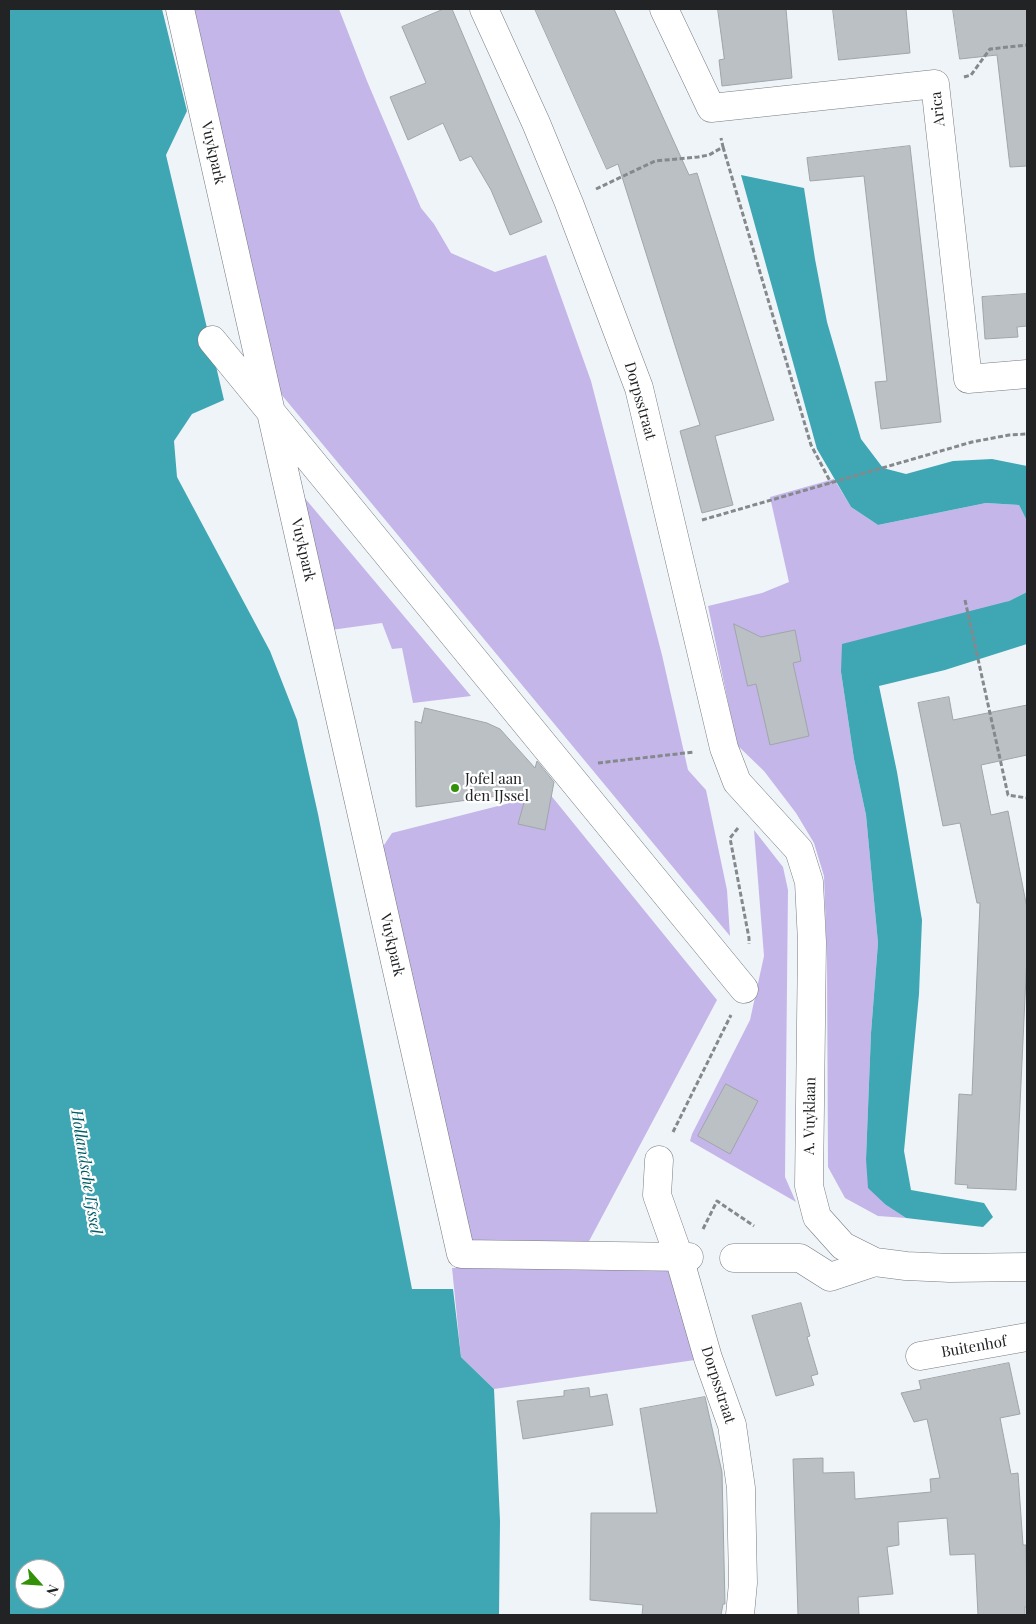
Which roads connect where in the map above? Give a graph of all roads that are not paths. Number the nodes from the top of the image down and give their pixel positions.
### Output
1 (180, 9) edge
2 (484, 9) edge
3 (664, 9) edge
4 (212, 340) dead end
5 (1027, 374) edge
6 (272, 415) junction
7 (757, 804) joint
8 (744, 989) dead end
9 (659, 1160) dead end
10 (684, 1257) junction
11 (734, 1258) dead end
12 (875, 1262) junction
13 (1027, 1267) edge
14 (1027, 1337) edge
15 (920, 1356) dead end
16 (740, 1615) edge

1 - 6 street, Vuykpark
2 - 7 street, Dorpsstraat
3 - 5 street, Arica
4 - 6 street, Vuykpark
6 - 8 street, Vuykpark
6 - 10 street, Vuykpark
7 - 12 street, A. Vuyklaan
9 - 10 street, Dorpsstraat
10 - 16 street, Dorpsstraat
11 - 12 street
12 - 13 street, A. Vuyklaan
14 - 15 street, Buitenhof

